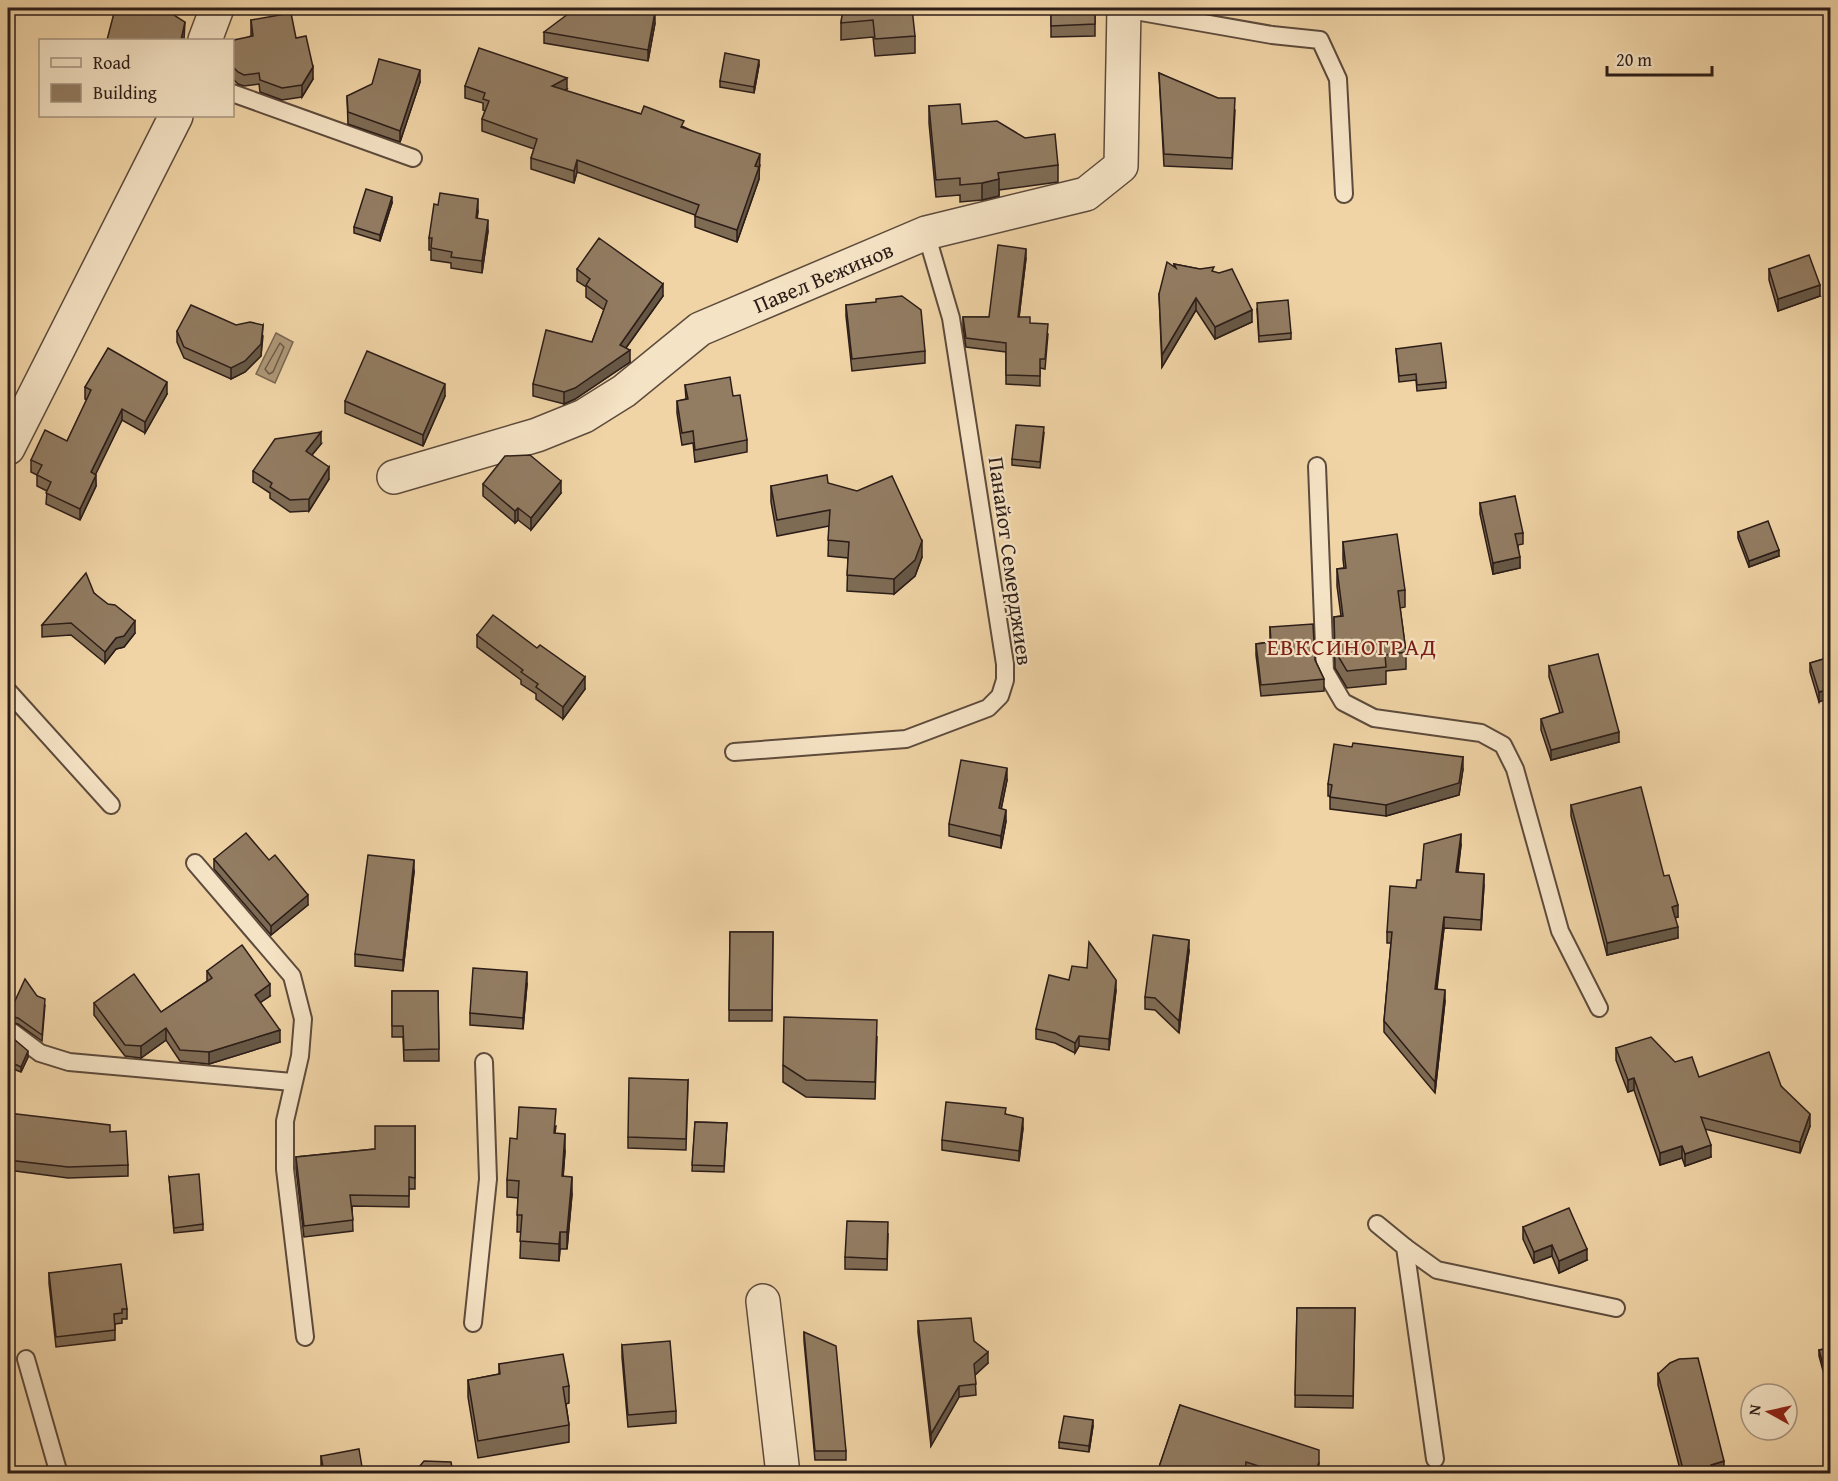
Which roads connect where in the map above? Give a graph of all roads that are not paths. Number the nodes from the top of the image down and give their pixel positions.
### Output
1 (217, 8) edge
2 (1124, 8) edge
3 (205, 39) edge
4 (234, 94) edge
5 (175, 117) edge
6 (413, 158) dead end
7 (1344, 194) dead end
8 (926, 233) junction
9 (8, 448) edge
10 (1317, 466) dead end
11 (394, 477) dead end
12 (8, 691) edge
13 (734, 752) dead end
14 (111, 805) dead end
15 (195, 863) dead end
16 (1599, 1008) dead end
17 (12, 1032) dead end
18 (484, 1062) dead end
19 (292, 1082) junction
20 (1377, 1224) dead end
21 (1405, 1247) junction
22 (763, 1301) dead end
23 (1616, 1308) dead end
24 (473, 1323) dead end
25 (305, 1337) dead end
26 (26, 1359) dead end
27 (1435, 1459) dead end
28 (59, 1473) edge
29 (783, 1473) edge

1 - 3 street
2 - 7 lane
2 - 8 street, Павел Вежинов
4 - 6 lane
5 - 9 street
8 - 11 street, Павел Вежинов
8 - 13 lane, Панайот Семерджиев
10 - 16 lane
12 - 14 lane
15 - 19 lane
17 - 19 lane
18 - 24 lane
19 - 25 lane
20 - 21 lane
21 - 23 lane
21 - 27 lane
22 - 29 street
26 - 28 lane

